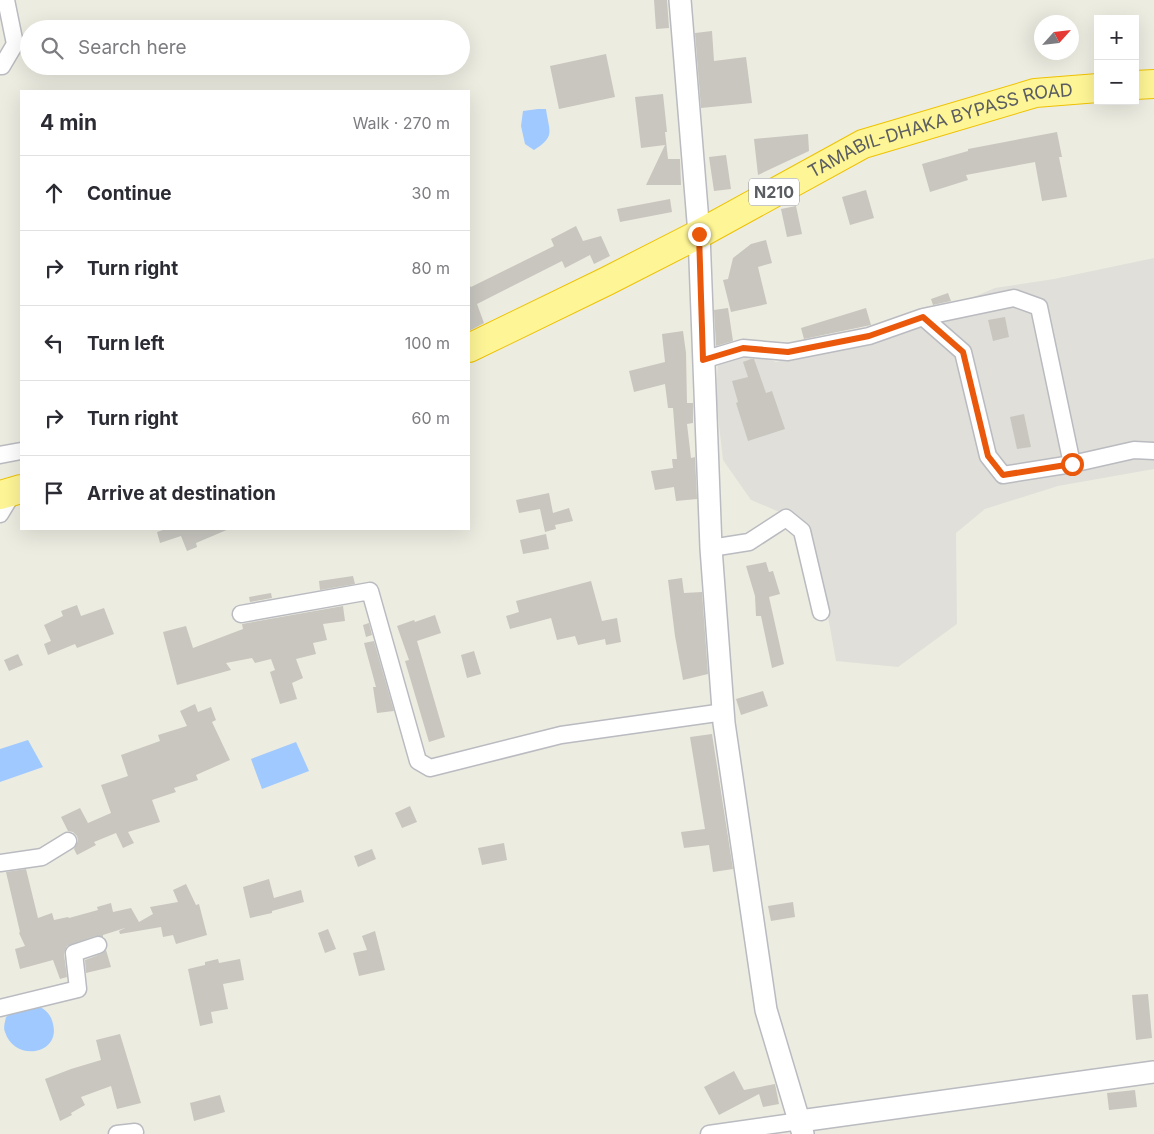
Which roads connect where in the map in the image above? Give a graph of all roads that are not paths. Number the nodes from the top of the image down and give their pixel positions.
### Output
1 (6, 0) edge
2 (680, 0) edge
3 (0, 66) edge
4 (1154, 84) edge
5 (1139, 85) edge
6 (1094, 88) edge
7 (699, 234) junction
8 (923, 317) junction
9 (470, 348) edge
10 (703, 360) junction
11 (20, 451) edge
12 (1154, 451) edge
13 (0, 455) edge
14 (1072, 464) junction
15 (12, 492) edge
16 (0, 514) edge
17 (711, 548) junction
18 (821, 612) dead end
19 (241, 614) dead end
20 (724, 712) junction
21 (68, 841) dead end
22 (0, 863) edge
23 (98, 945) dead end
24 (0, 1008) edge
25 (1154, 1072) edge
26 (802, 1127) edge
27 (135, 1132) dead end
28 (117, 1134) edge
29 (709, 1134) edge

1 - 3 street
2 - 7 street
4 - 5 highway
6 - 7 highway, TAMABIL-DHAKA BYPASS ROAD / N210
7 - 9 highway, TAMABIL-DHAKA BYPASS ROAD / N210
7 - 10 street
8 - 10 street
8 - 14 street
8 - 14 street
10 - 17 street
11 - 13 street
12 - 14 street
15 - 16 street
17 - 18 street
17 - 20 street
19 - 20 street
20 - 26 street
21 - 22 street
23 - 24 street
25 - 26 street
26 - 29 street
27 - 28 street

